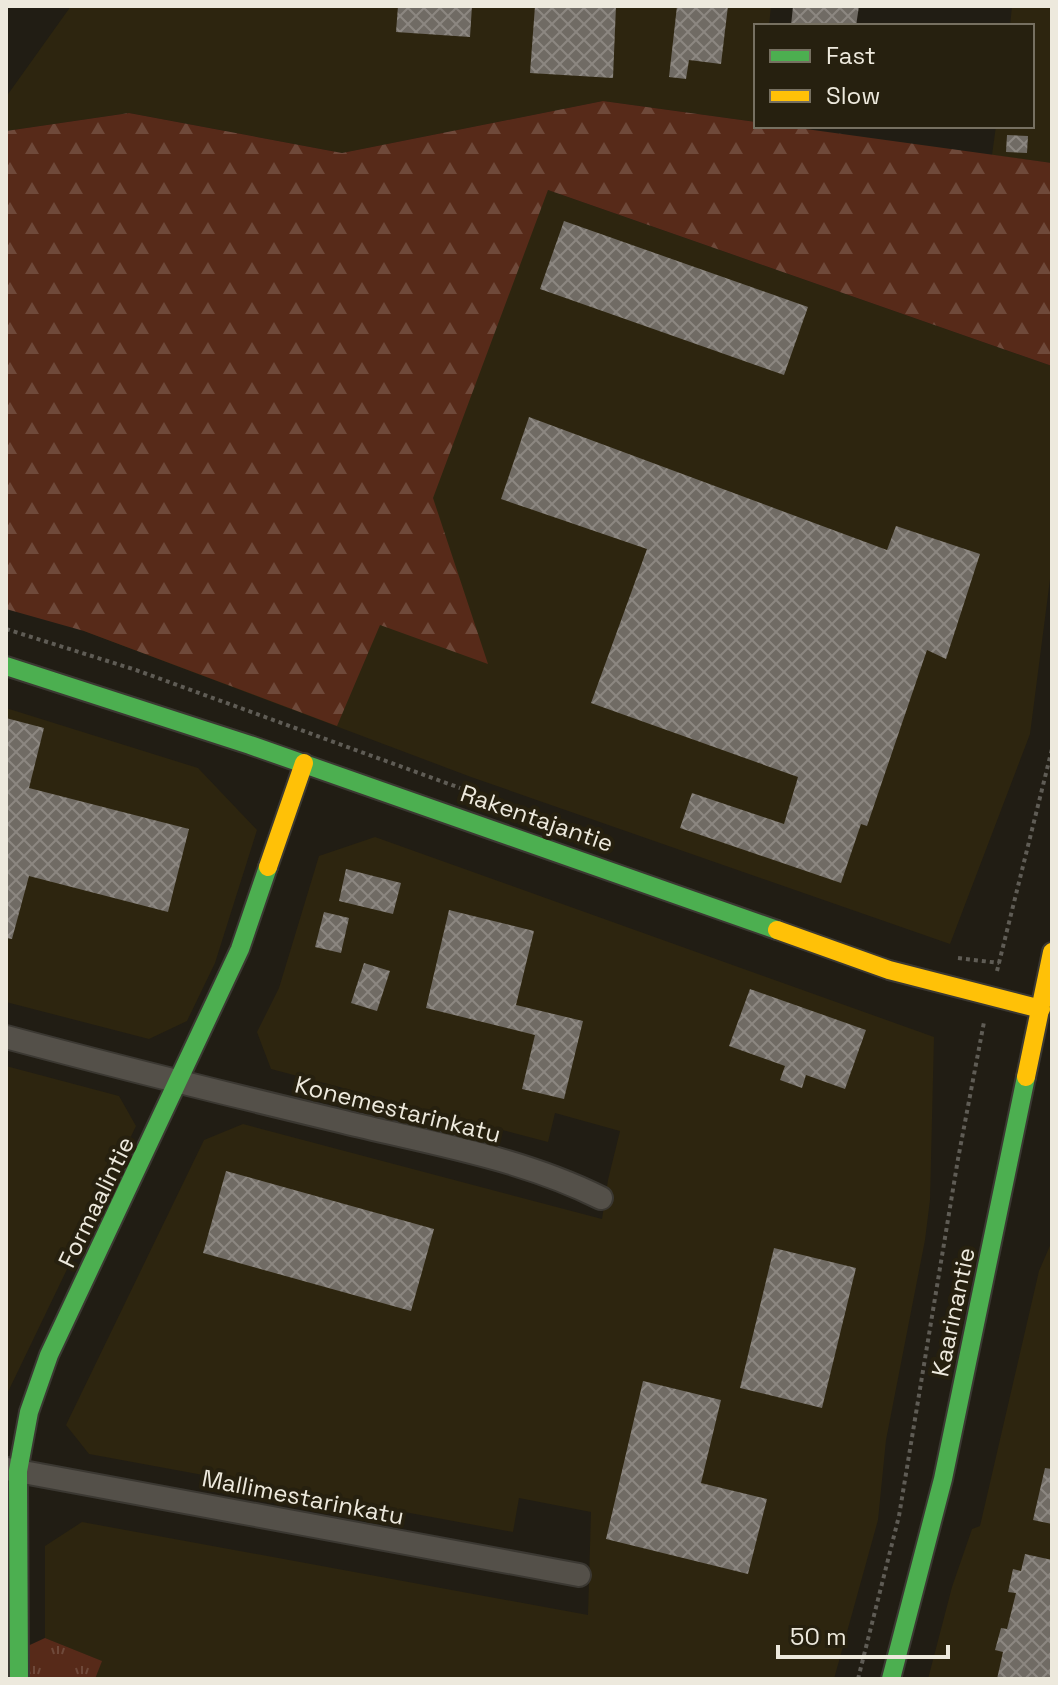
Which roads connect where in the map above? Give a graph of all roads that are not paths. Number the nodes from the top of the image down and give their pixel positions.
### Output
1 (6, 666) edge
2 (304, 763) junction
3 (1052, 952) edge
4 (1046, 1011) edge
5 (6, 1037) edge
6 (179, 1083) junction
7 (601, 1198) dead end
8 (12, 1469) edge
9 (579, 1575) dead end
10 (19, 1679) edge
11 (891, 1679) edge

1 - 2 street, Rakentajantie
2 - 4 street, Rakentajantie
2 - 6 street, Formaalintie
3 - 4 street, Kaarinantie
4 - 11 street, Kaarinantie
5 - 6 street, Konemestarinkatu
6 - 7 street, Konemestarinkatu
6 - 8 street, Formaalintie
8 - 9 street, Mallimestarinkatu
8 - 10 street, Formaalintie

